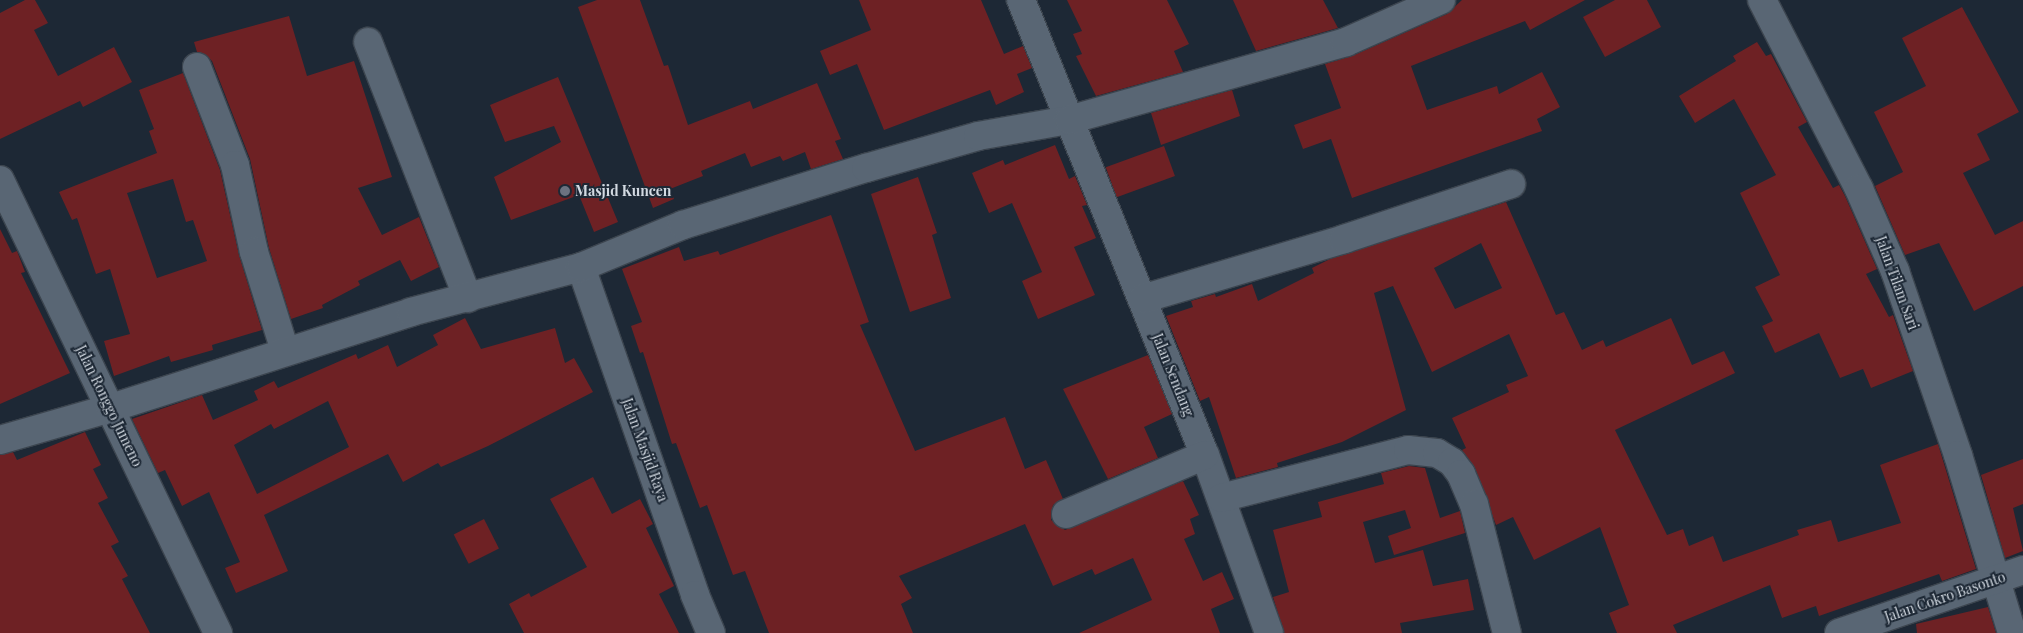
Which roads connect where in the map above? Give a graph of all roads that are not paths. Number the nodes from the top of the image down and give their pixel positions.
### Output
1 (1021, 0) edge
2 (1441, 0) edge
3 (1762, 0) edge
4 (368, 42) dead end
5 (197, 66) dead end
6 (1069, 120) junction
7 (0, 180) edge
8 (1511, 184) dead end
9 (581, 267) junction
10 (468, 298) junction
11 (1142, 299) junction
12 (285, 351) junction
13 (111, 408) junction
14 (0, 440) edge
15 (1205, 455) junction
16 (1221, 498) junction
17 (1066, 514) dead end
18 (2011, 576) edge
19 (218, 633) edge
20 (711, 633) edge
21 (1269, 633) edge
22 (1508, 633) edge
23 (1839, 633) edge
24 (2012, 633) edge

1 - 6 street, Jalan Sendang
2 - 6 street
3 - 18 street, Jalan Tilam Sari
4 - 10 street
5 - 12 street
6 - 9 street
6 - 11 street, Jalan Sendang
7 - 13 street, Jalan Ronggo Jumeno
8 - 11 street
9 - 10 street
9 - 20 street, Jalan Masjid Raya
10 - 12 street
11 - 15 street, Jalan Sendang
12 - 13 street
13 - 14 street
13 - 19 street, Jalan Ronggo Jumeno
15 - 16 street, Jalan Sendang
15 - 17 street
16 - 21 street, Jalan Sendang
16 - 22 street
18 - 23 street, Jalan Cokro Basonto
18 - 24 street, Jalan Tilam Sari

